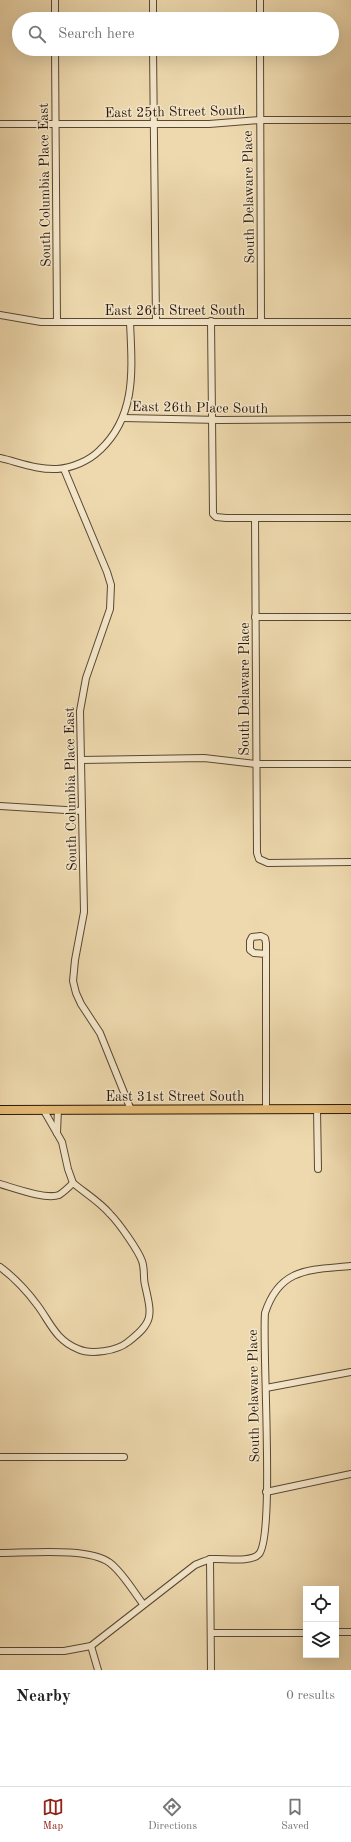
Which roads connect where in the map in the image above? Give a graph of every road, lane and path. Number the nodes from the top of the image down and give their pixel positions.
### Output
1 (55, 0) edge
2 (154, 0) edge
3 (260, 0) edge
4 (55, 12) edge
5 (154, 12) edge
6 (260, 12) edge
7 (55, 56) edge
8 (153, 56) edge
9 (260, 56) edge
10 (260, 120) junction
11 (351, 120) edge
12 (0, 124) edge
13 (55, 124) junction
14 (153, 124) junction
15 (0, 315) edge
16 (156, 321) junction
17 (211, 321) junction
18 (57, 322) junction
19 (130, 322) junction
20 (262, 322) junction
21 (351, 322) edge
22 (123, 418) junction
23 (211, 419) junction
24 (351, 419) edge
25 (0, 458) edge
26 (64, 469) junction
27 (255, 518) junction
28 (351, 518) edge
29 (351, 617) edge
30 (255, 618) junction
31 (81, 760) junction
32 (256, 764) junction
33 (351, 764) edge
34 (0, 806) edge
35 (82, 812) junction
36 (351, 862) edge
37 (266, 954) dead end
38 (43, 1109) junction
39 (58, 1109) junction
40 (266, 1109) junction
41 (317, 1109) junction
42 (351, 1109) edge
43 (0, 1110) edge
44 (131, 1110) junction
45 (57, 1133) junction
46 (318, 1169) dead end
47 (73, 1182) junction
48 (0, 1184) edge
49 (351, 1266) edge
50 (0, 1267) edge
51 (351, 1372) edge
52 (266, 1388) junction
53 (0, 1457) edge
54 (124, 1457) dead end
55 (351, 1474) edge
56 (266, 1492) junction
57 (0, 1553) edge
58 (210, 1559) junction
59 (143, 1604) junction
60 (339, 1632) edge
61 (351, 1632) edge
62 (211, 1633) junction
63 (303, 1633) edge
64 (90, 1646) junction
65 (0, 1652) edge
66 (98, 1670) edge
67 (211, 1670) edge

1 - 4 street
2 - 5 street
3 - 6 street
7 - 13 street, South Columbia Place East
8 - 14 street
9 - 10 street, South Delaware Place
10 - 11 street, East 25th Street South
10 - 14 street, East 25th Street South
10 - 20 street, South Delaware Place
12 - 13 street, East 25th Street South
13 - 14 street, East 25th Street South
13 - 18 street, South Columbia Place East
14 - 16 street
15 - 18 street, East 26th Street South
16 - 17 street, East 26th Street South
16 - 19 street, East 26th Street South
17 - 20 street, East 26th Street South
17 - 23 street
18 - 19 street, East 26th Street South
19 - 22 street
20 - 21 street, East 26th Street South
22 - 23 street, East 26th Place South
22 - 26 street, East 26th Place South
23 - 24 street, East 26th Place South
23 - 27 street
25 - 26 street, East 26th Place South
26 - 31 street, South Columbia Place East
27 - 28 street
27 - 30 street, South Delaware Place
29 - 30 street
30 - 32 street, South Delaware Place
31 - 32 street
31 - 35 street, South Columbia Place East
32 - 33 street
32 - 36 street, South Delaware Place
34 - 35 street
35 - 44 street, South Columbia Place East
37 - 40 street
38 - 39 main road, East 31st Street South
38 - 43 main road, East 31st Street South
38 - 45 street
39 - 44 main road, East 31st Street South
39 - 45 street
40 - 41 main road, East 31st Street South
40 - 44 main road, East 31st Street South
41 - 42 main road, East 31st Street South
41 - 46 street
45 - 47 street
47 - 48 street
47 - 50 street
49 - 52 street, South Delaware Place
51 - 52 street
52 - 56 street, South Delaware Place
53 - 54 street
55 - 56 street
56 - 58 street, South Delaware Place
57 - 59 street
58 - 59 street
58 - 62 street
59 - 64 street
60 - 61 street
62 - 63 street
62 - 67 street
64 - 65 street
64 - 66 street

